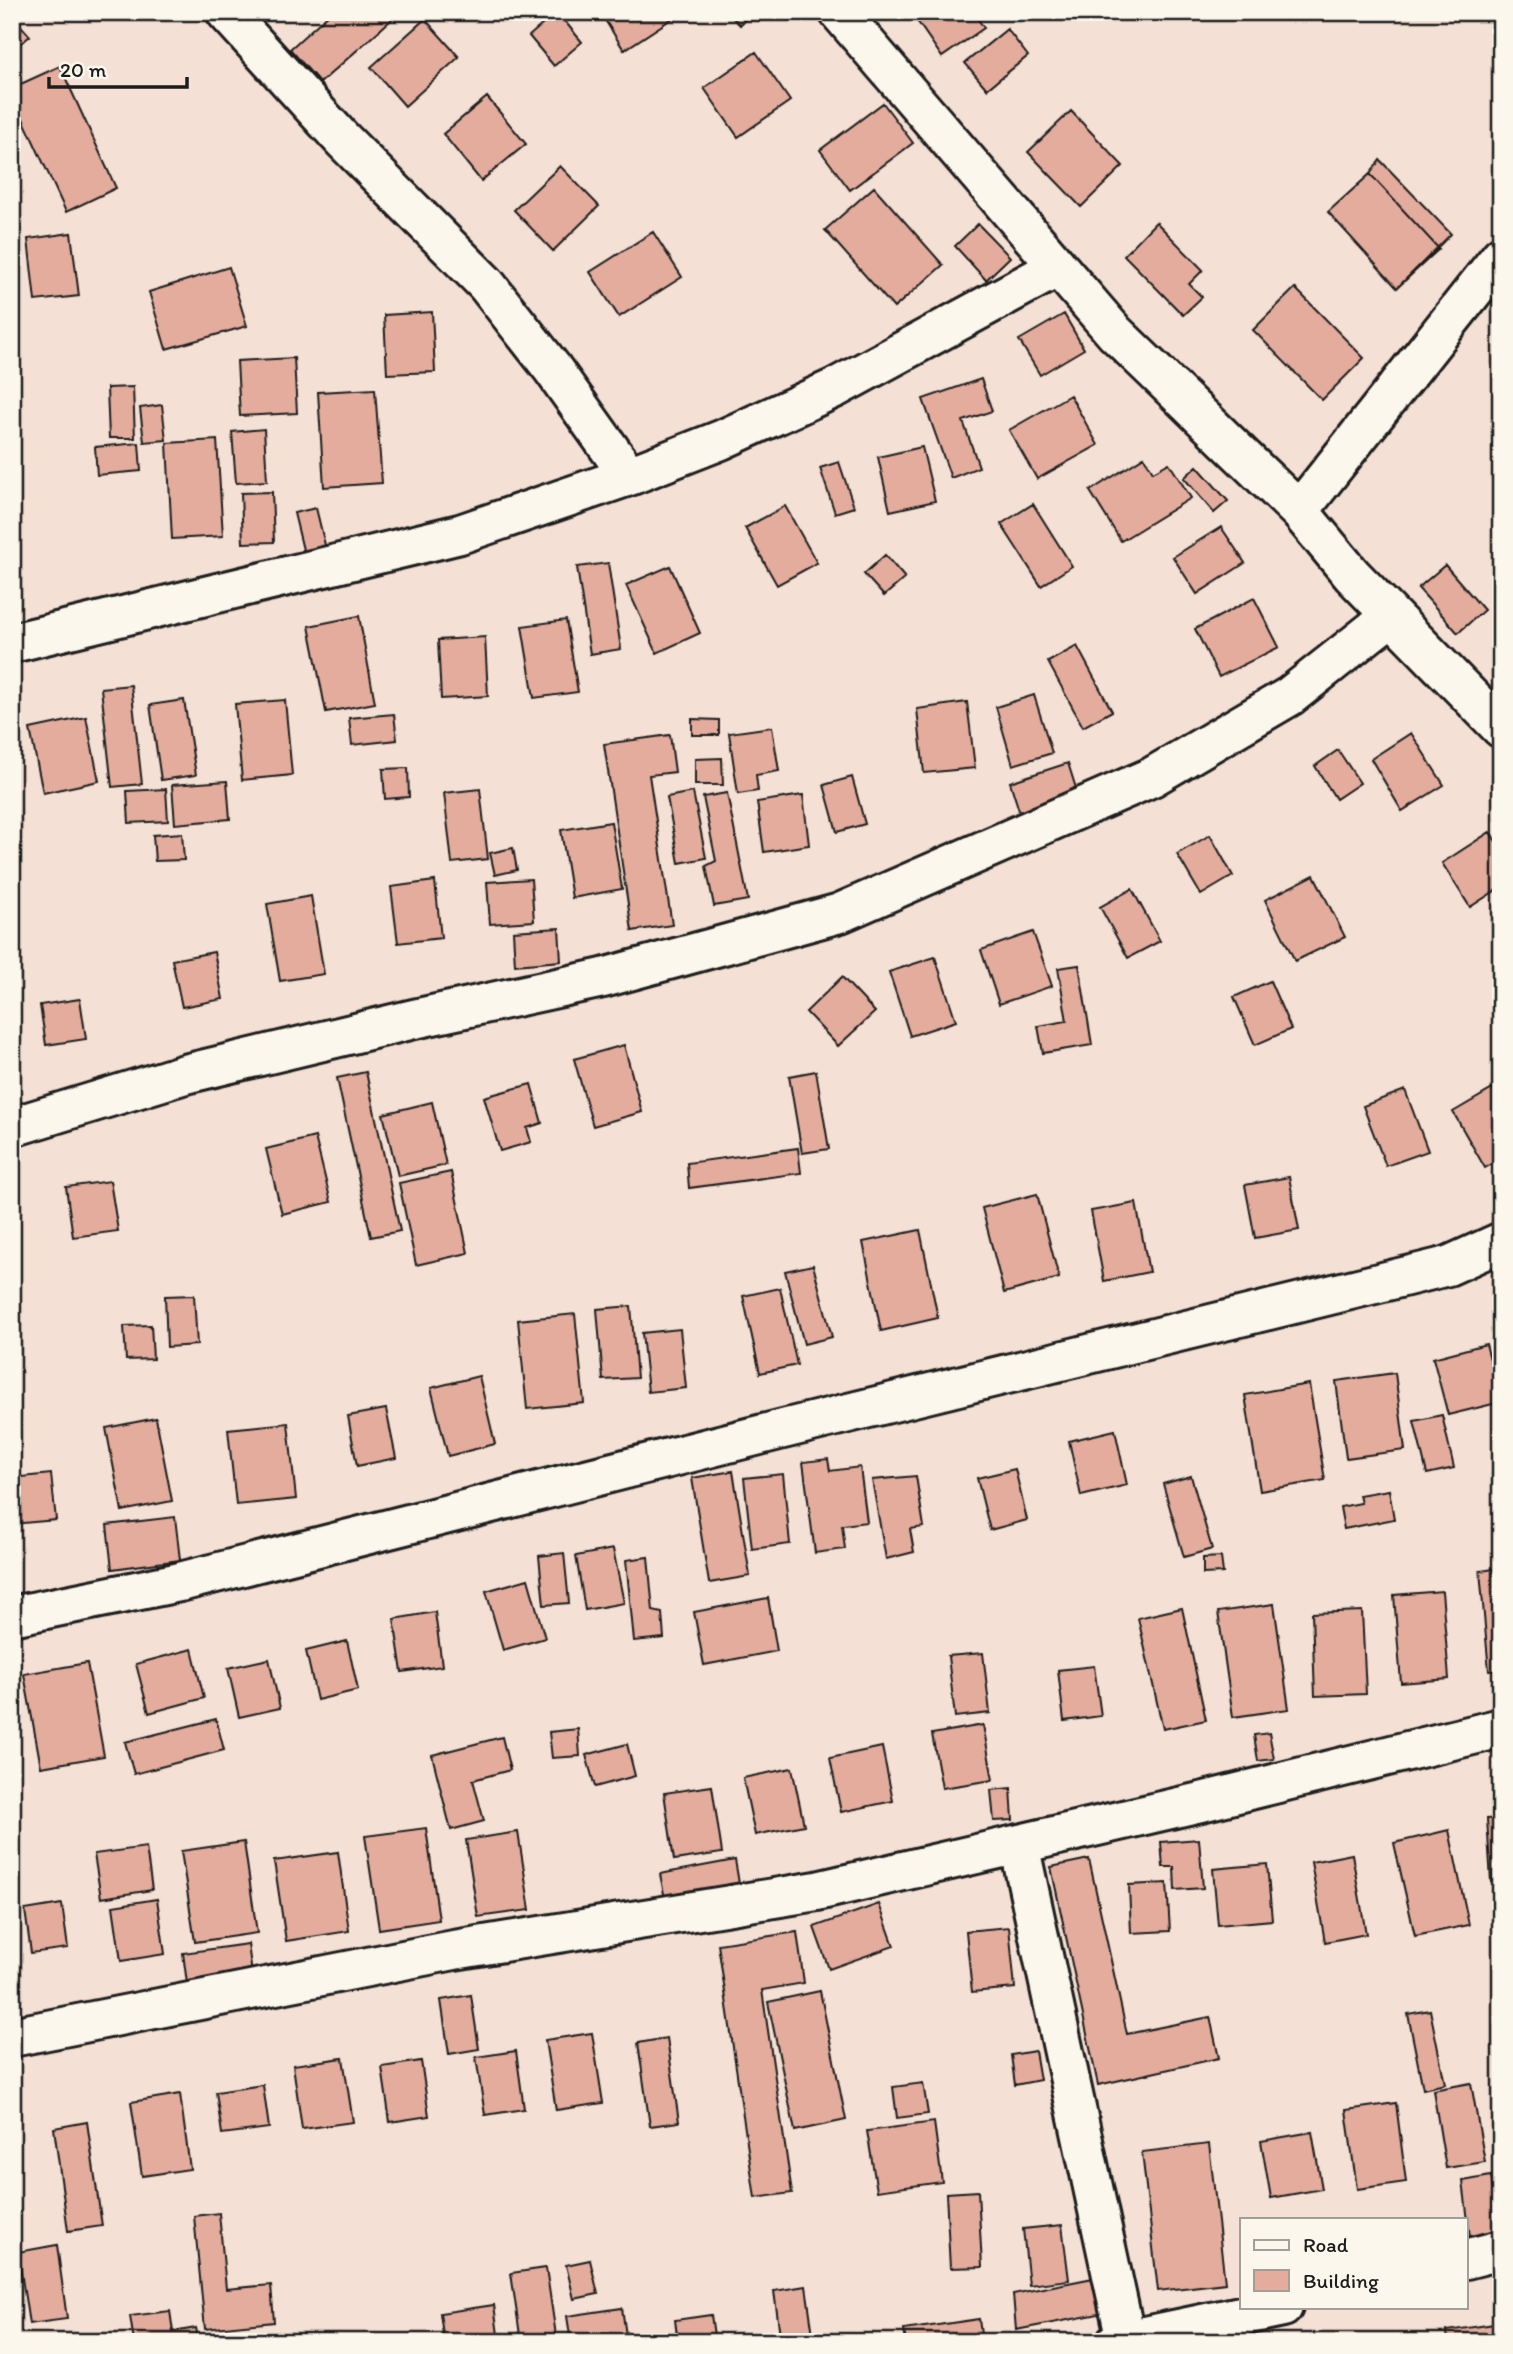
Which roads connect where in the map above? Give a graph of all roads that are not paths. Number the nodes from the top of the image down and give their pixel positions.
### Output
1 (226, 12) edge
2 (839, 12) edge
3 (1501, 256) edge
4 (1058, 267) junction
5 (629, 476) junction
6 (1299, 512) junction
7 (1391, 616) junction
8 (12, 643) edge
9 (1501, 728) edge
10 (12, 1126) edge
11 (1501, 1241) edge
12 (12, 1616) edge
13 (1501, 1728) edge
14 (1018, 1844) junction
15 (12, 2037) edge
16 (1501, 2250) edge
17 (1468, 2258) edge
18 (1279, 2308) edge
19 (1141, 2339) edge

1 - 5 street
2 - 4 street
3 - 6 street
4 - 5 street
4 - 6 street
5 - 8 street
6 - 7 street
7 - 9 street
7 - 10 street
11 - 12 street
13 - 14 street
14 - 15 street
14 - 19 street
16 - 17 street
18 - 19 street

